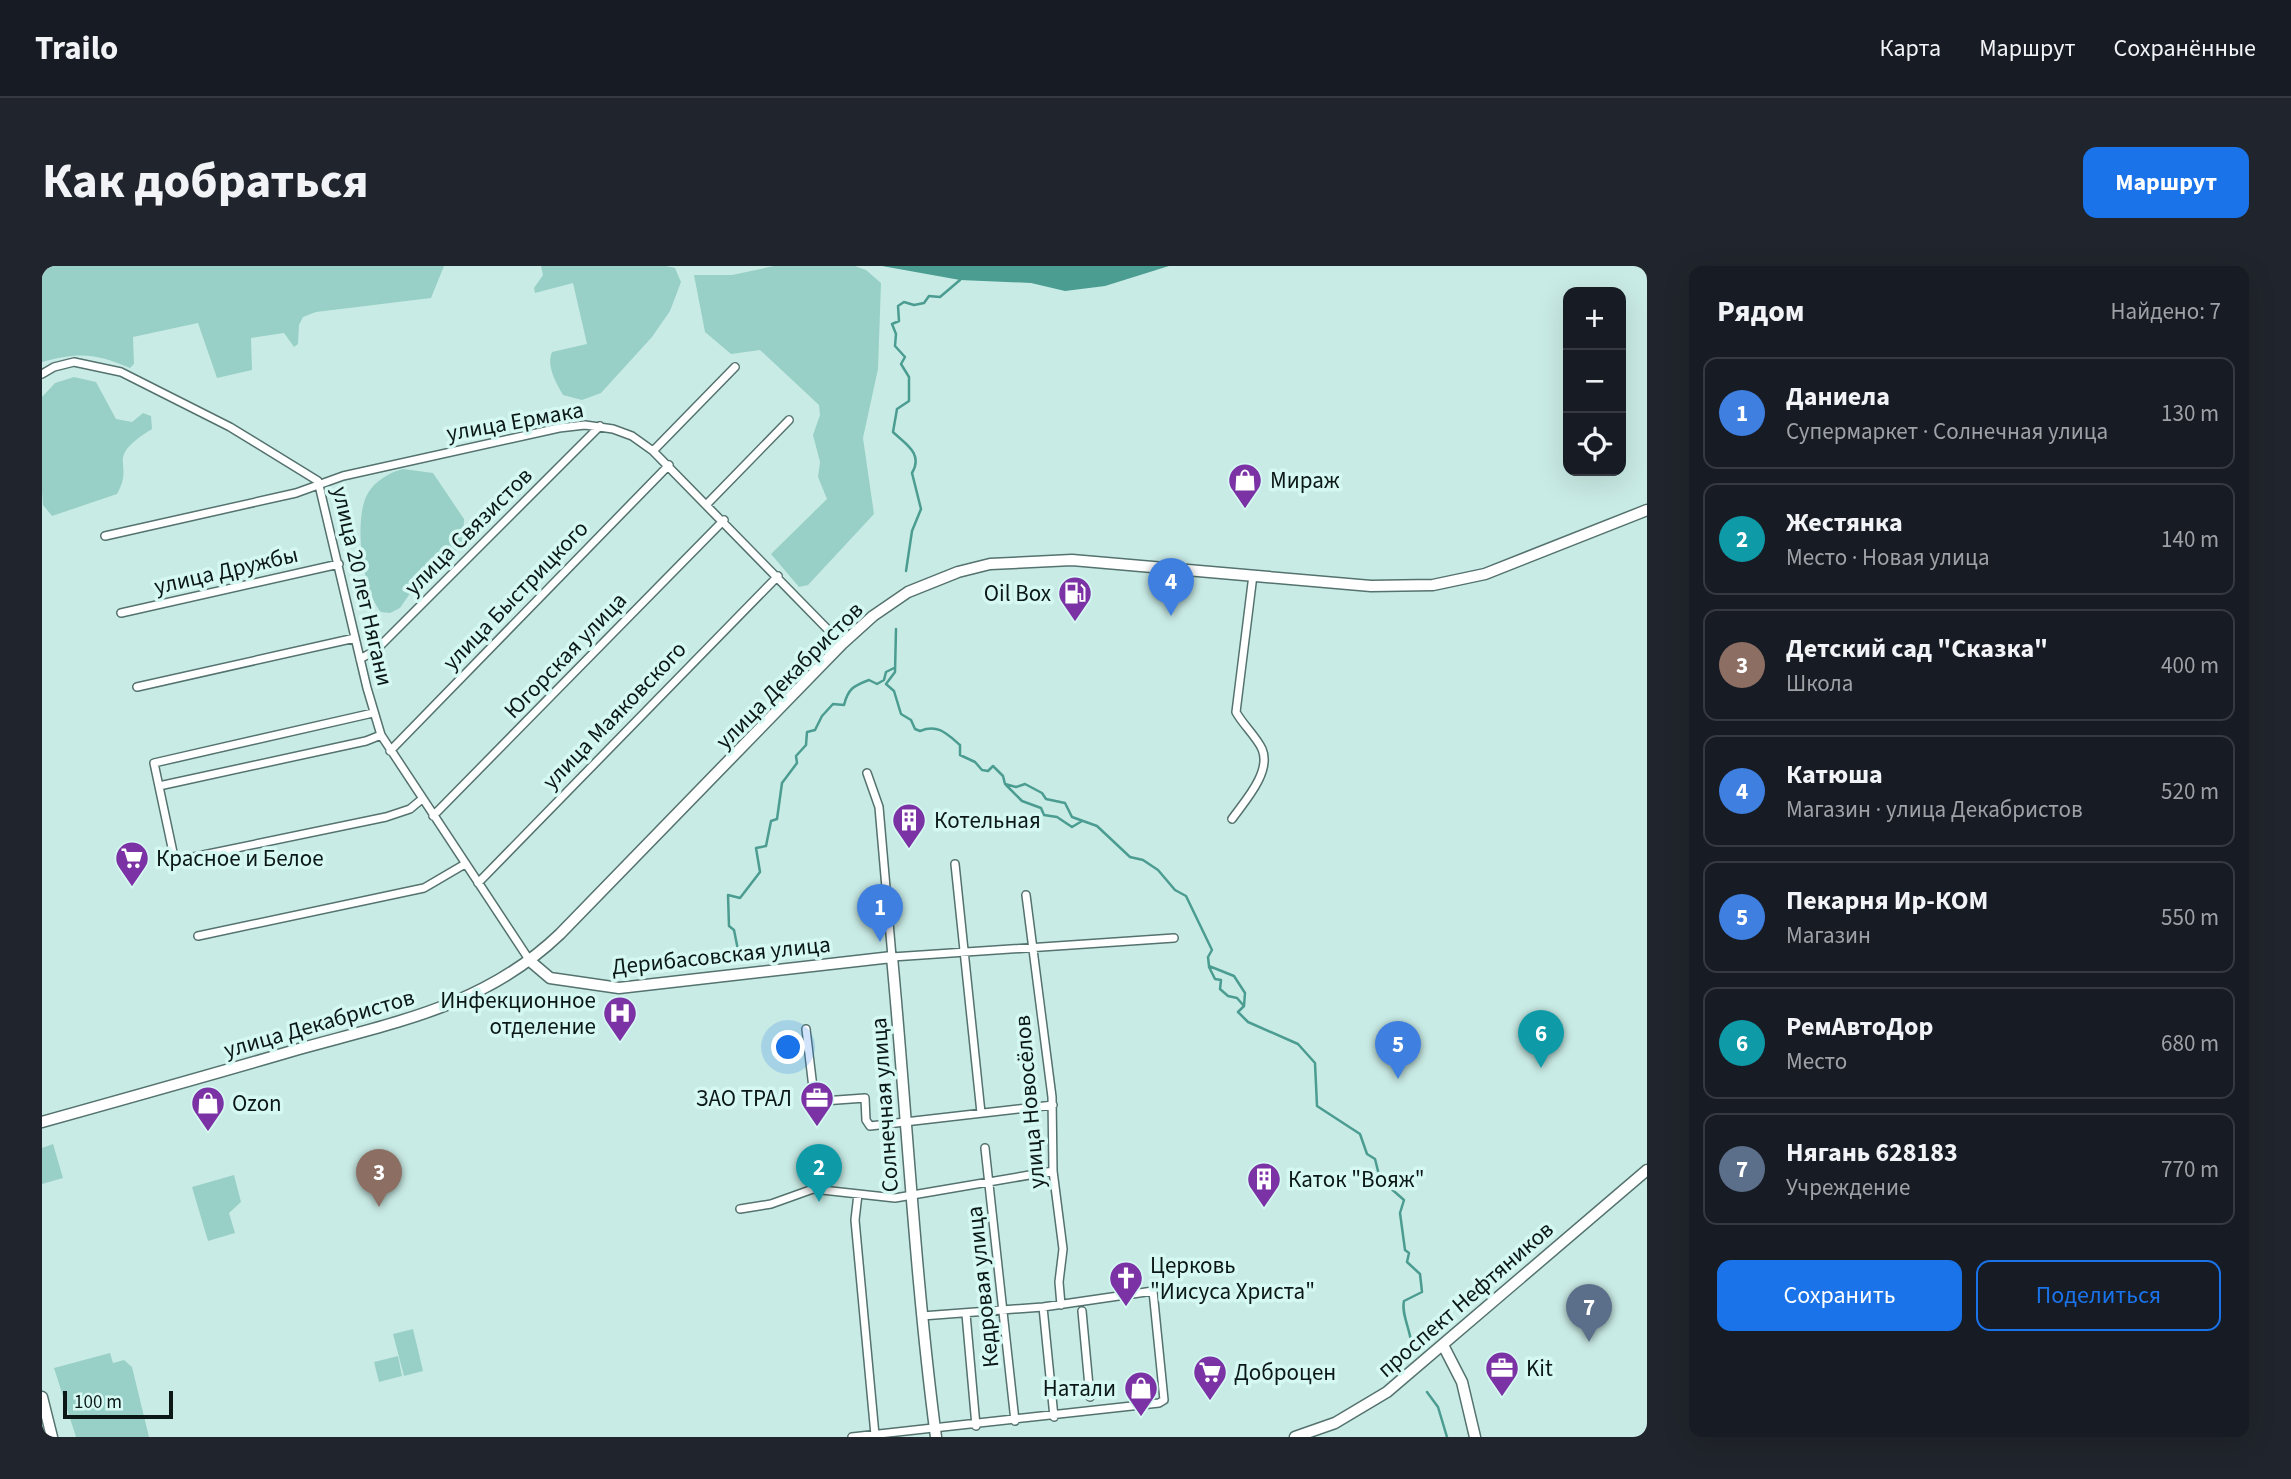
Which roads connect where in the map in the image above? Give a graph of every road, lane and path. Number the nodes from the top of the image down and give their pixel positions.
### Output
1 (735, 367) dead end
2 (42, 374) edge
3 (789, 420) dead end
4 (600, 426) junction
5 (653, 451) junction
6 (669, 465) junction
7 (321, 485) junction
8 (708, 503) junction
9 (1647, 510) edge
10 (724, 520) junction
11 (105, 536) dead end
12 (339, 565) junction
13 (1253, 575) junction
14 (778, 576) junction
15 (121, 613) dead end
16 (355, 638) junction
17 (842, 644) junction
18 (360, 659) junction
19 (137, 687) dead end
20 (373, 713) junction
21 (382, 735) junction
22 (390, 751) junction
23 (867, 773) dead end
24 (159, 786) junction
25 (422, 799) junction
26 (433, 816) junction
27 (1232, 819) dead end
28 (465, 864) junction
29 (955, 864) dead end
30 (478, 883) junction
31 (1026, 895) dead end
32 (198, 936) dead end
33 (1174, 938) dead end
34 (1032, 946) junction
35 (963, 951) junction
36 (892, 957) junction
37 (530, 961) junction
38 (806, 1029) dead end
39 (1053, 1104) junction
40 (981, 1113) junction
41 (42, 1122) edge
42 (905, 1123) junction
43 (985, 1149) dead end
44 (1647, 1170) edge
45 (1053, 1171) junction
46 (989, 1180) junction
47 (858, 1194) junction
48 (911, 1196) junction
49 (740, 1209) dead end
50 (1061, 1305) junction
51 (1043, 1307) junction
52 (1004, 1311) junction
53 (1082, 1311) dead end
54 (966, 1314) junction
55 (922, 1316) junction
56 (1443, 1345) junction
57 (42, 1397) edge
58 (1090, 1397) dead end
59 (1054, 1417) junction
60 (1015, 1421) junction
61 (976, 1426) junction
62 (935, 1433) edge
63 (875, 1435) junction
64 (52, 1437) edge
65 (852, 1437) edge
66 (1295, 1437) edge
67 (1475, 1437) edge

1 - 5 street
2 - 7 street, улица 20 лет Нягани
3 - 8 street
4 - 5 street, улица Ермака
4 - 7 street, улица Ермака
4 - 18 street, улица Связистов
5 - 6 street, улица Ермака
6 - 8 street, улица Ермака
6 - 22 street, улица Быстрицкого
7 - 11 street, улица Ермака
7 - 12 street, улица 20 лет Нягани
8 - 10 street, улица Ермака
9 - 13 main road, улица Декабристов
10 - 14 street, улица Ермака
10 - 26 street, Югорская улица
12 - 15 street, улица Дружбы
12 - 16 street, улица 20 лет Нягани
13 - 17 main road, улица Декабристов
13 - 27 street
14 - 17 street, улица Ермака
14 - 30 street, улица Маяковского
16 - 18 street, улица 20 лет Нягани
16 - 19 street
17 - 37 main road, улица Декабристов
18 - 20 street, улица 20 лет Нягани
20 - 21 street, улица 20 лет Нягани
20 - 24 street
21 - 22 street, улица 20 лет Нягани
21 - 24 street
22 - 25 street, улица 20 лет Нягани
23 - 36 street, Солнечная улица
24 - 25 street
25 - 26 street, улица 20 лет Нягани
26 - 28 street, улица 20 лет Нягани
28 - 30 street, улица 20 лет Нягани
28 - 32 street
29 - 35 street
30 - 37 street, улица 20 лет Нягани
31 - 34 street, улица Новосёлов
33 - 34 street, Дерибасовская улица
34 - 35 street, Дерибасовская улица
34 - 39 street, улица Новосёлов
35 - 36 street, Дерибасовская улица
35 - 40 street
36 - 37 main road, Дерибасовская улица
36 - 42 main road, Солнечная улица
37 - 41 main road, улица Декабристов
38 - 42 street
39 - 40 street
39 - 45 street, улица Новосёлов
40 - 42 street
42 - 48 main road, Солнечная улица
43 - 46 street, Кедровая улица
44 - 56 main road, проспект Нефтяников
45 - 46 street
45 - 50 street, улица Новосёлов
46 - 48 street
46 - 52 street, Кедровая улица
47 - 48 street
47 - 49 street
47 - 63 street
48 - 55 main road, Солнечная улица
50 - 51 street
50 - 59 street
51 - 52 street
51 - 59 street
52 - 54 street
52 - 60 street, Кедровая улица
53 - 58 street
54 - 55 street
54 - 61 street
55 - 62 main road, Солнечная улица
56 - 66 main road, проспект Нефтяников
56 - 67 main road
57 - 64 main road
59 - 60 street
60 - 61 street
61 - 62 street
62 - 63 street
63 - 65 street

